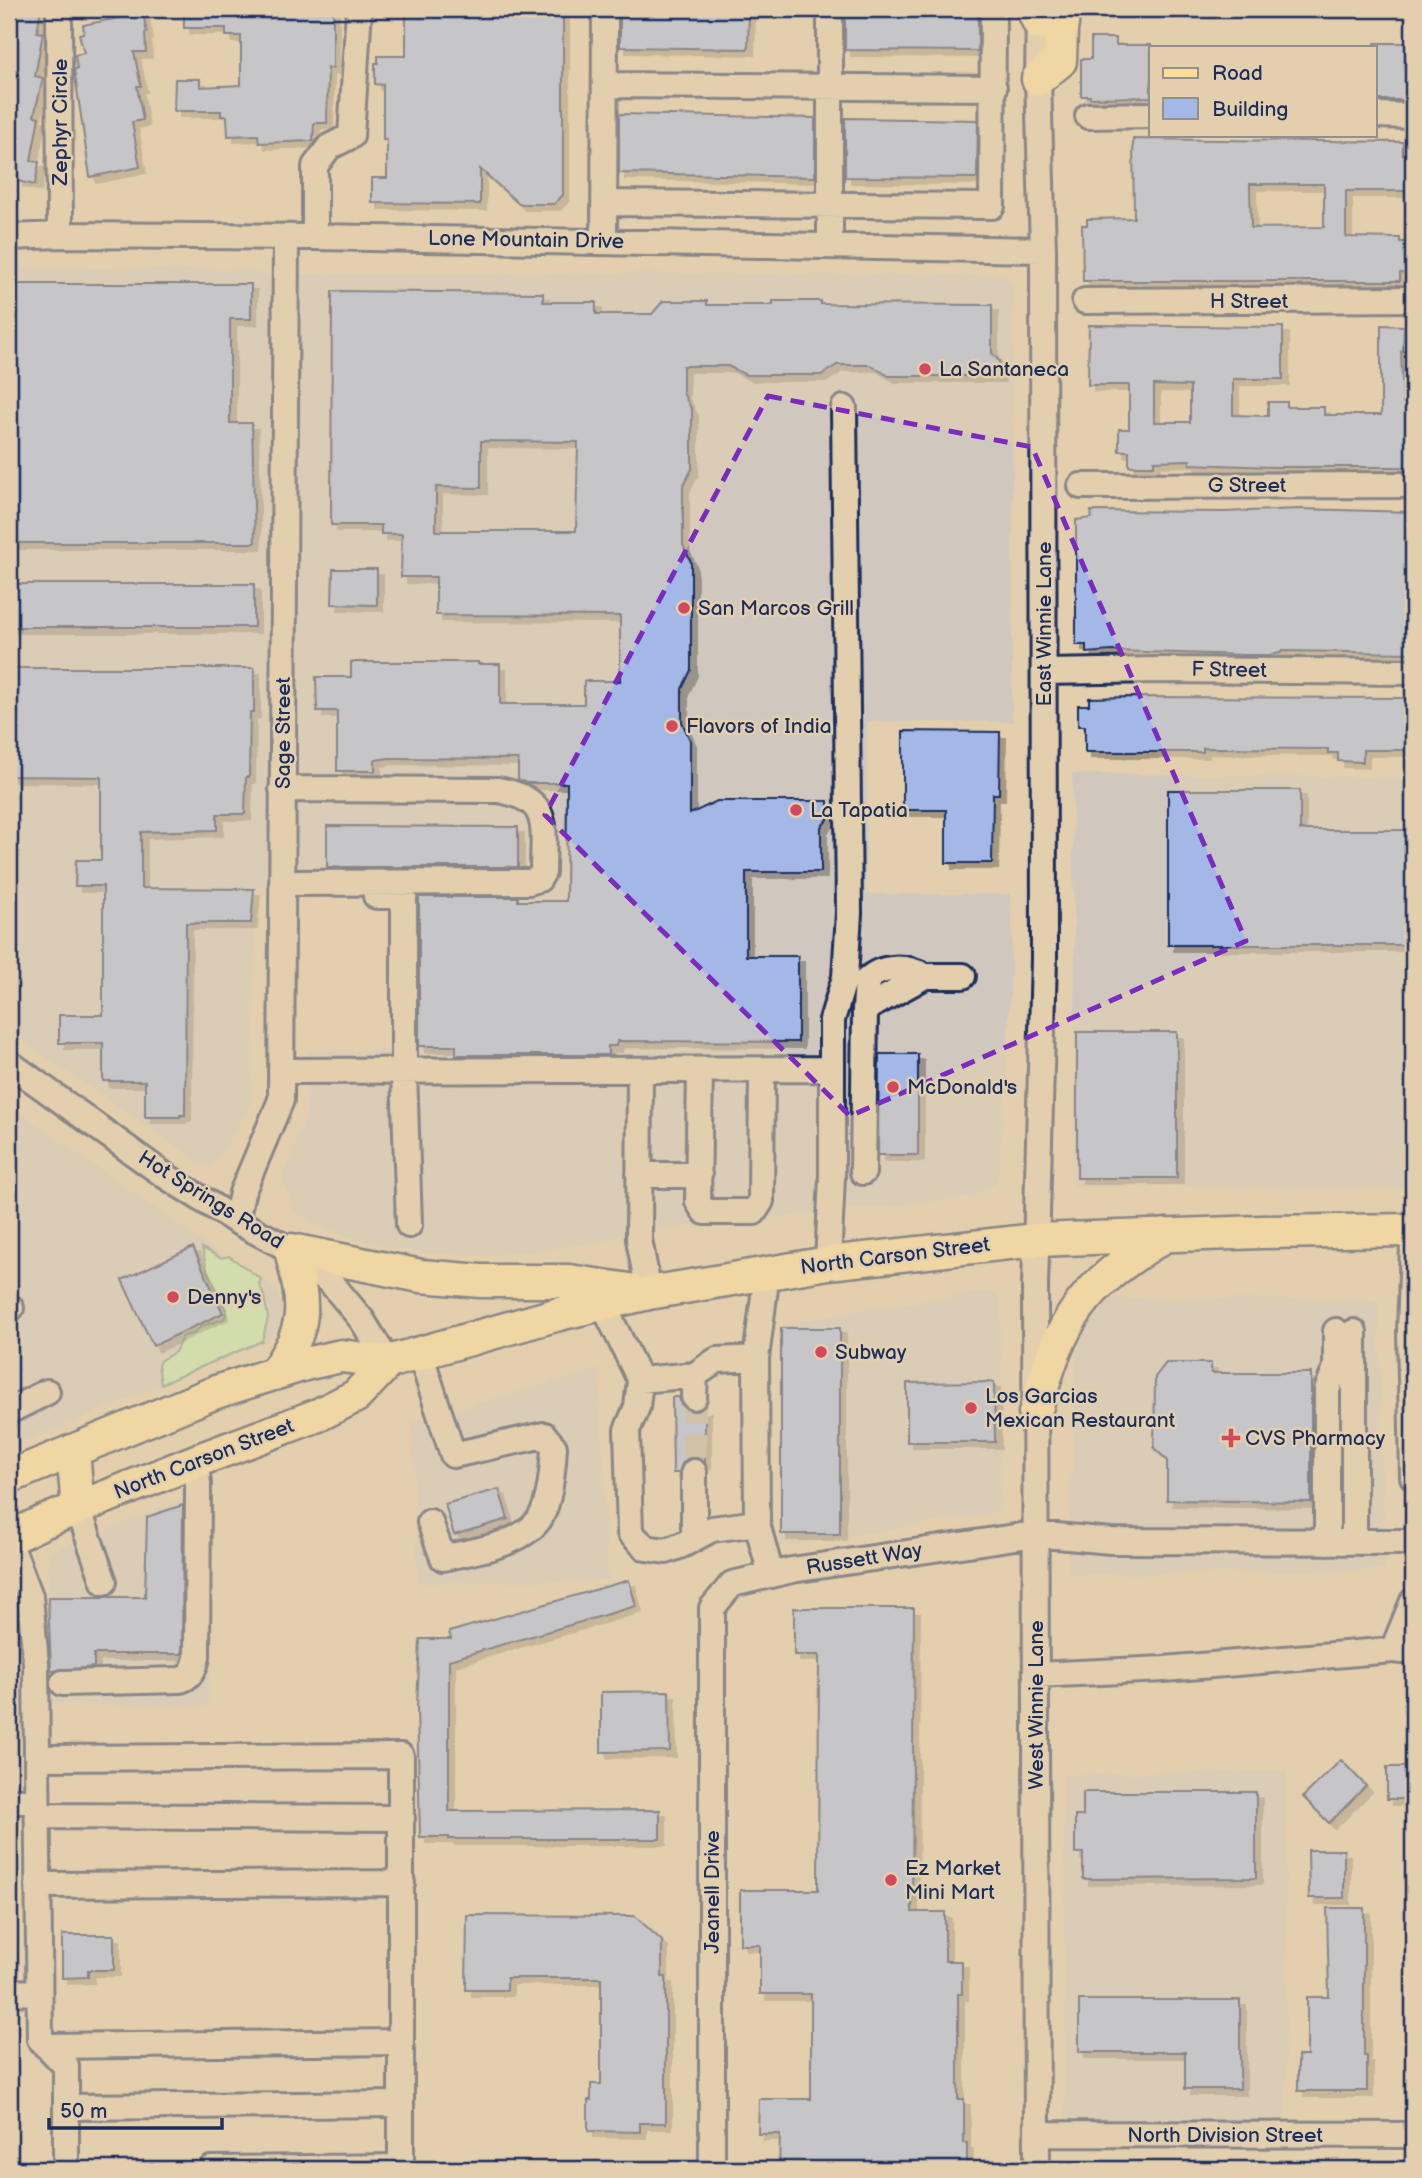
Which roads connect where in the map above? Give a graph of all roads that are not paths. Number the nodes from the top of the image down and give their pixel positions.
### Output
1 (59, 9) edge
2 (359, 9) edge
3 (605, 9) edge
4 (830, 9) edge
5 (993, 9) edge
6 (1044, 12) edge
7 (1038, 79) joint
8 (605, 85) junction
9 (830, 87) junction
10 (994, 88) junction
11 (1149, 115) edge
12 (1376, 115) edge
13 (1088, 116) dead end
14 (1413, 116) edge
15 (605, 203) junction
16 (830, 204) junction
17 (60, 235) junction
18 (9, 237) edge
19 (286, 237) junction
20 (315, 237) junction
21 (604, 241) junction
22 (830, 246) junction
23 (1043, 250) junction
24 (1413, 299) edge
25 (1085, 301) dead end
26 (844, 408) dead end
27 (1413, 485) edge
28 (1081, 486) dead end
29 (1044, 672) junction
30 (1413, 672) edge
31 (282, 789) junction
32 (282, 890) junction
33 (963, 976) dead end
34 (9, 1063) edge
35 (832, 1069) junction
36 (700, 1070) junction
37 (762, 1070) junction
38 (281, 1071) junction
39 (404, 1071) junction
40 (640, 1071) junction
41 (863, 1172) dead end
42 (639, 1175) junction
43 (699, 1175) junction
44 (236, 1220) junction
45 (409, 1225) dead end
46 (1413, 1230) edge
47 (1167, 1235) junction
48 (1036, 1240) junction
49 (1413, 1244) edge
50 (291, 1250) junction
51 (828, 1263) junction
52 (767, 1273) junction
53 (649, 1293) junction
54 (603, 1304) junction
55 (420, 1353) junction
56 (756, 1358) junction
57 (388, 1362) junction
58 (274, 1374) junction
59 (640, 1380) junction
60 (47, 1392) dead end
61 (9, 1411) edge
62 (1035, 1413) junction
63 (73, 1451) junction
64 (196, 1461) junction
65 (694, 1472) tunnel mouth
66 (9, 1477) edge
67 (1413, 1477) edge
68 (78, 1507) junction
69 (430, 1522) dead end
70 (757, 1523) junction
71 (1035, 1534) junction
72 (694, 1537) junction
73 (9, 1539) edge
74 (1327, 1542) junction
75 (1354, 1542) junction
76 (1413, 1542) edge
77 (771, 1575) junction
78 (104, 1582) dead end
79 (1413, 1601) edge
80 (712, 1616) joint
81 (1403, 1651) edge
82 (1036, 1675) junction
83 (63, 1683) dead end
84 (37, 1758) junction
85 (9, 1801) edge
86 (37, 1808) junction
87 (402, 1818) junction
88 (402, 1883) junction
89 (38, 1885) junction
90 (9, 1992) edge
91 (39, 1993) junction
92 (401, 2042) junction
93 (46, 2046) junction
94 (401, 2104) junction
95 (66, 2107) junction
96 (1037, 2134) junction
97 (1413, 2135) edge
98 (401, 2168) edge
99 (66, 2169) edge
100 (211, 2169) edge
101 (712, 2169) edge
102 (1037, 2169) edge

1 - 17 street, Zephyr Circle
2 - 20 street
3 - 8 street
4 - 9 street
5 - 10 street
6 - 7 main road
7 - 23 street, East Winnie Lane
8 - 9 street
8 - 15 street
9 - 10 street
9 - 16 street
10 - 16 street
11 - 13 street
12 - 14 street
15 - 16 street
15 - 21 street
16 - 22 street
17 - 18 street, Lone Mountain Drive
17 - 19 street, Lone Mountain Drive
19 - 20 street, Lone Mountain Drive
19 - 31 street, Sage Street
20 - 21 street, Lone Mountain Drive
21 - 22 street, Lone Mountain Drive
22 - 23 street, Lone Mountain Drive
23 - 29 street, East Winnie Lane
24 - 25 street, H Street
26 - 35 street
27 - 28 street, G Street
29 - 30 street, F Street
29 - 48 street, East Winnie Lane
31 - 32 street, Sage Street
31 - 32 street
32 - 38 street, Sage Street
32 - 39 street
33 - 41 street
34 - 44 street, Hot Springs Road
35 - 37 street
35 - 51 street
36 - 37 street
36 - 40 street
36 - 43 street
37 - 43 street
38 - 39 street
38 - 44 street, Sage Street
39 - 40 street
39 - 45 street
40 - 42 street
42 - 43 street
42 - 53 street
44 - 50 street, Hot Springs Road
46 - 47 main road, North Carson Street
47 - 48 main road, North Carson Street
47 - 62 main road
48 - 51 main road, North Carson Street
48 - 62 street, West Winnie Lane
49 - 67 street
50 - 53 main road
50 - 57 street, Hot Springs Road
50 - 58 main road
51 - 52 main road, North Carson Street
52 - 53 main road, North Carson Street
52 - 56 street
53 - 54 main road, North Carson Street
54 - 55 main road, North Carson Street
54 - 59 street
55 - 57 main road, North Carson Street
55 - 69 street
56 - 59 street
56 - 70 street
57 - 58 main road, North Carson Street
57 - 64 main road, North Carson Street
58 - 63 main road, North Carson Street
59 - 72 street
60 - 61 street
62 - 71 street, West Winnie Lane
63 - 66 main road, North Carson Street
63 - 68 main road
64 - 68 main road, North Carson Street
64 - 83 street
65 - 72 street
68 - 73 main road, North Carson Street
68 - 78 street
70 - 72 street
70 - 77 street
71 - 74 street, Russett Way
71 - 77 street, Russett Way
71 - 82 street, West Winnie Lane
73 - 84 street
74 - 75 street, Russett Way
74 - 75 street
75 - 76 street, Russett Way
77 - 80 street, Russett Way
79 - 81 street
80 - 101 street, Jeanell Drive
81 - 82 street
82 - 96 street, West Winnie Lane
84 - 86 street
84 - 87 street
85 - 86 street
86 - 87 street
86 - 89 street
87 - 88 street
88 - 89 street
88 - 92 street
89 - 91 street
90 - 91 street
91 - 93 street
92 - 93 street
92 - 94 street
93 - 95 street
94 - 95 street
94 - 98 street
95 - 99 street
96 - 97 street, North Division Street
96 - 102 street, West Winnie Lane
98 - 100 street

